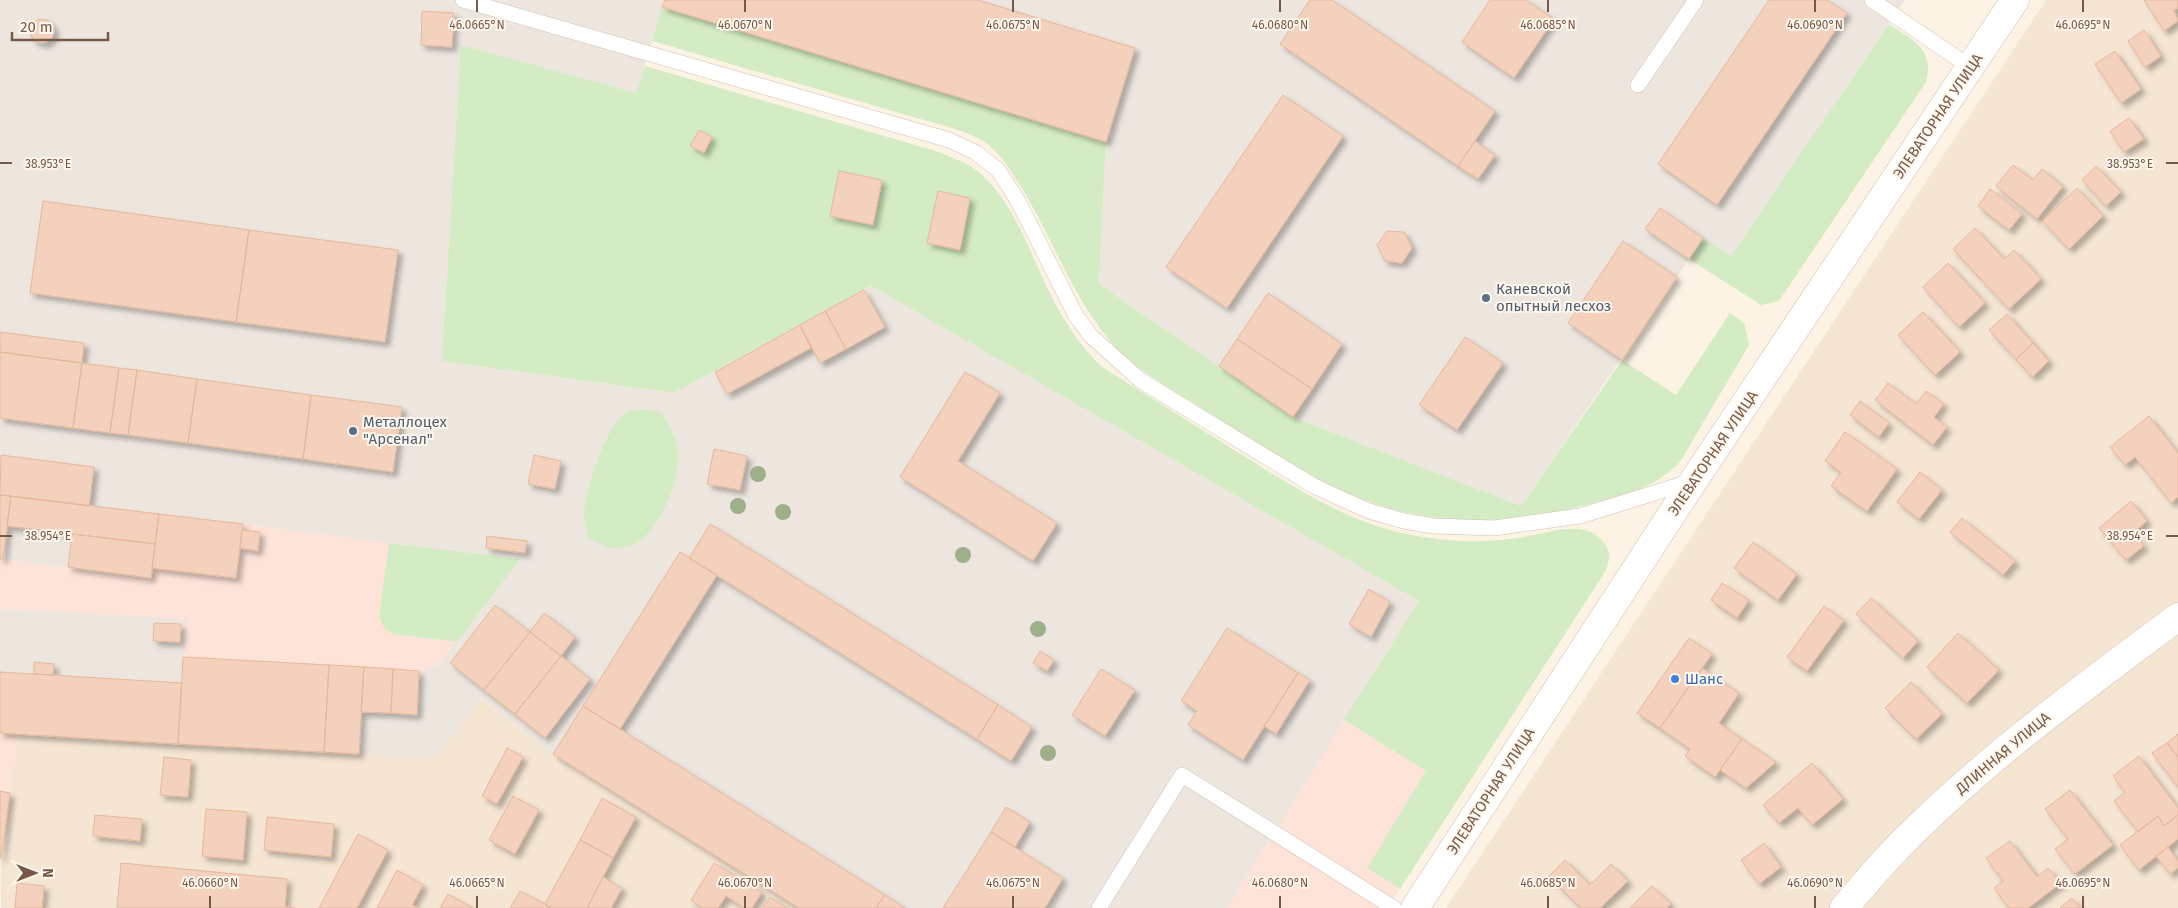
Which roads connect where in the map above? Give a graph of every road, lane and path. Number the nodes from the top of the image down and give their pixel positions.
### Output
1 (463, 0) edge
2 (1696, 0) edge
3 (1872, 0) edge
4 (2015, 0) edge
5 (1970, 67) junction
6 (1638, 85) dead end
7 (1694, 480) junction
8 (2178, 617) edge
9 (1099, 908) edge
10 (1394, 908) edge
11 (1415, 908) edge
12 (1844, 908) edge

1 - 7 lane
2 - 6 lane
3 - 5 lane
4 - 5 street, ЭЛЕВАТОРНАЯ УЛИЦА
5 - 7 street, ЭЛЕВАТОРНАЯ УЛИЦА
7 - 11 street, ЭЛЕВАТОРНАЯ УЛИЦА
8 - 12 street, ДЛИННАЯ УЛИЦА
9 - 10 lane

